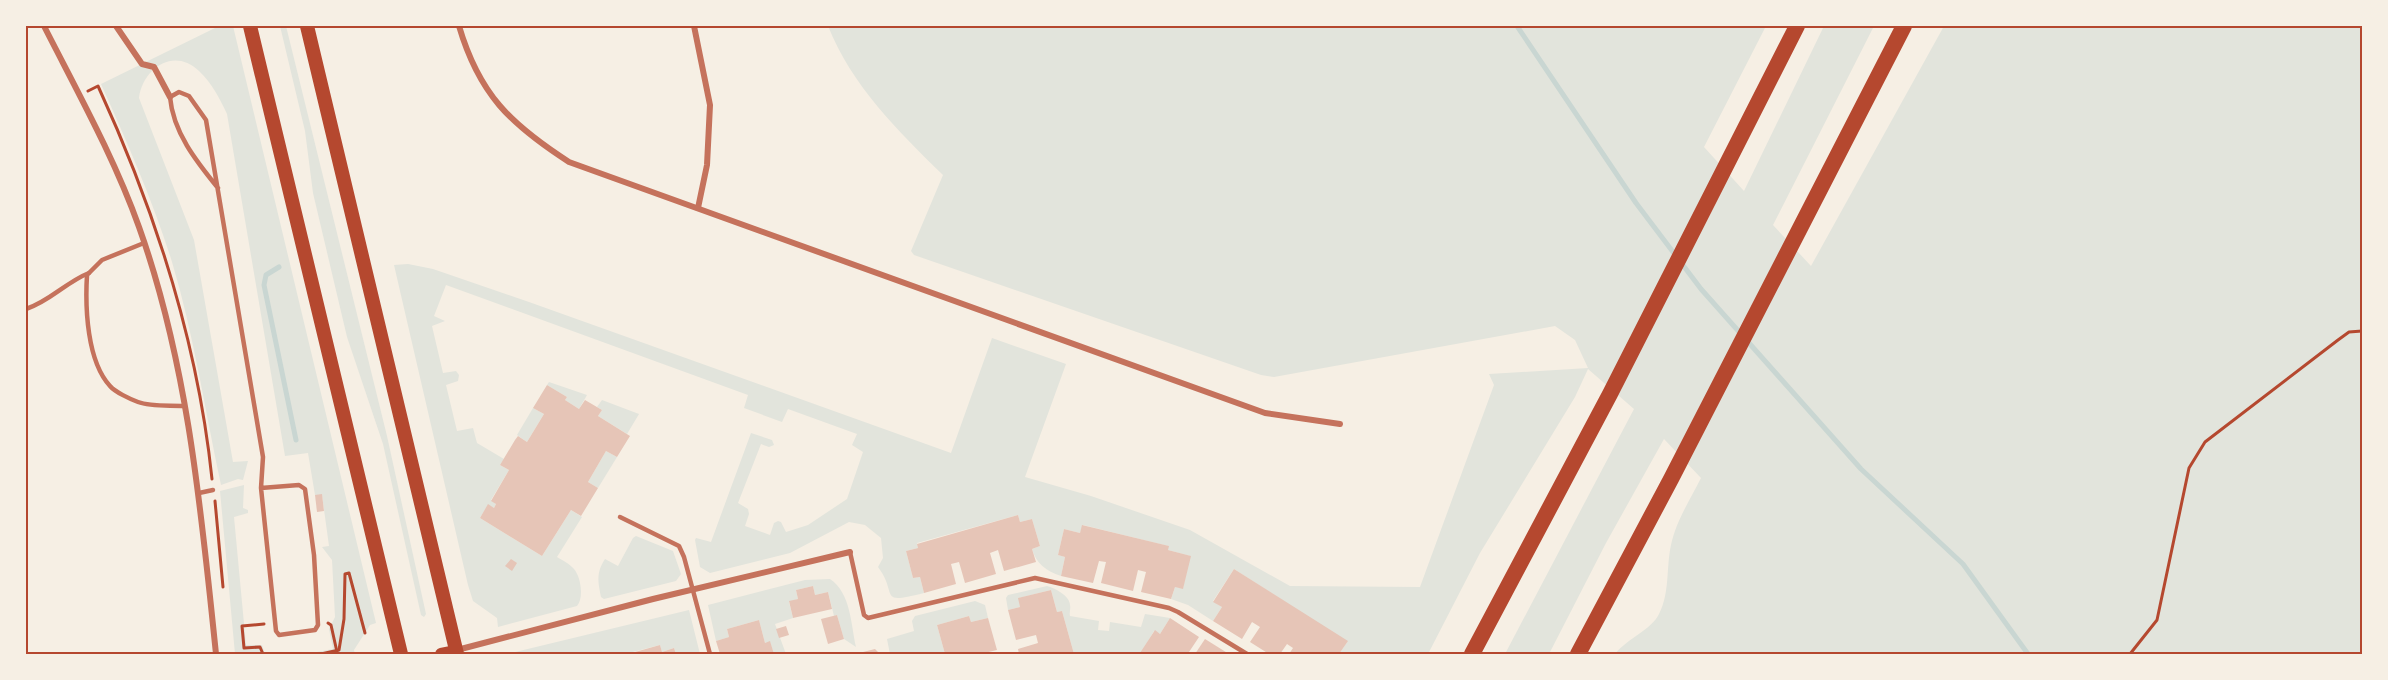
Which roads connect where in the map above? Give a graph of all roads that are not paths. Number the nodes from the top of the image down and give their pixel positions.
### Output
1 (44, 26) edge
2 (116, 26) edge
3 (249, 26) edge
4 (307, 26) edge
5 (459, 26) edge
6 (694, 26) edge
7 (1797, 26) edge
8 (1904, 26) edge
9 (170, 97) junction
10 (218, 188) junction
11 (698, 208) junction
12 (144, 243) junction
13 (89, 273) junction
14 (26, 309) edge
15 (184, 406) junction
16 (1340, 424) dead end
17 (261, 488) junction
18 (213, 490) dead end
19 (199, 492) junction
20 (620, 517) dead end
21 (850, 552) joint
22 (693, 590) junction
23 (456, 653) edge
24 (216, 654) edge
25 (401, 654) edge
26 (441, 654) edge
27 (710, 654) edge
28 (1247, 654) edge
29 (1472, 654) edge
30 (1578, 654) edge

1 - 12 street
2 - 9 street
3 - 25 main road
4 - 23 main road
5 - 11 street
6 - 11 street
7 - 29 highway
8 - 30 highway
9 - 10 lane
9 - 10 lane
10 - 17 lane
11 - 16 street
12 - 13 lane
12 - 15 street
13 - 14 lane
13 - 15 lane
15 - 19 street
17 - 17 lane
18 - 19 lane
19 - 24 street
20 - 22 lane
21 - 22 street
21 - 28 lane
22 - 23 street
22 - 27 lane
23 - 26 main road

